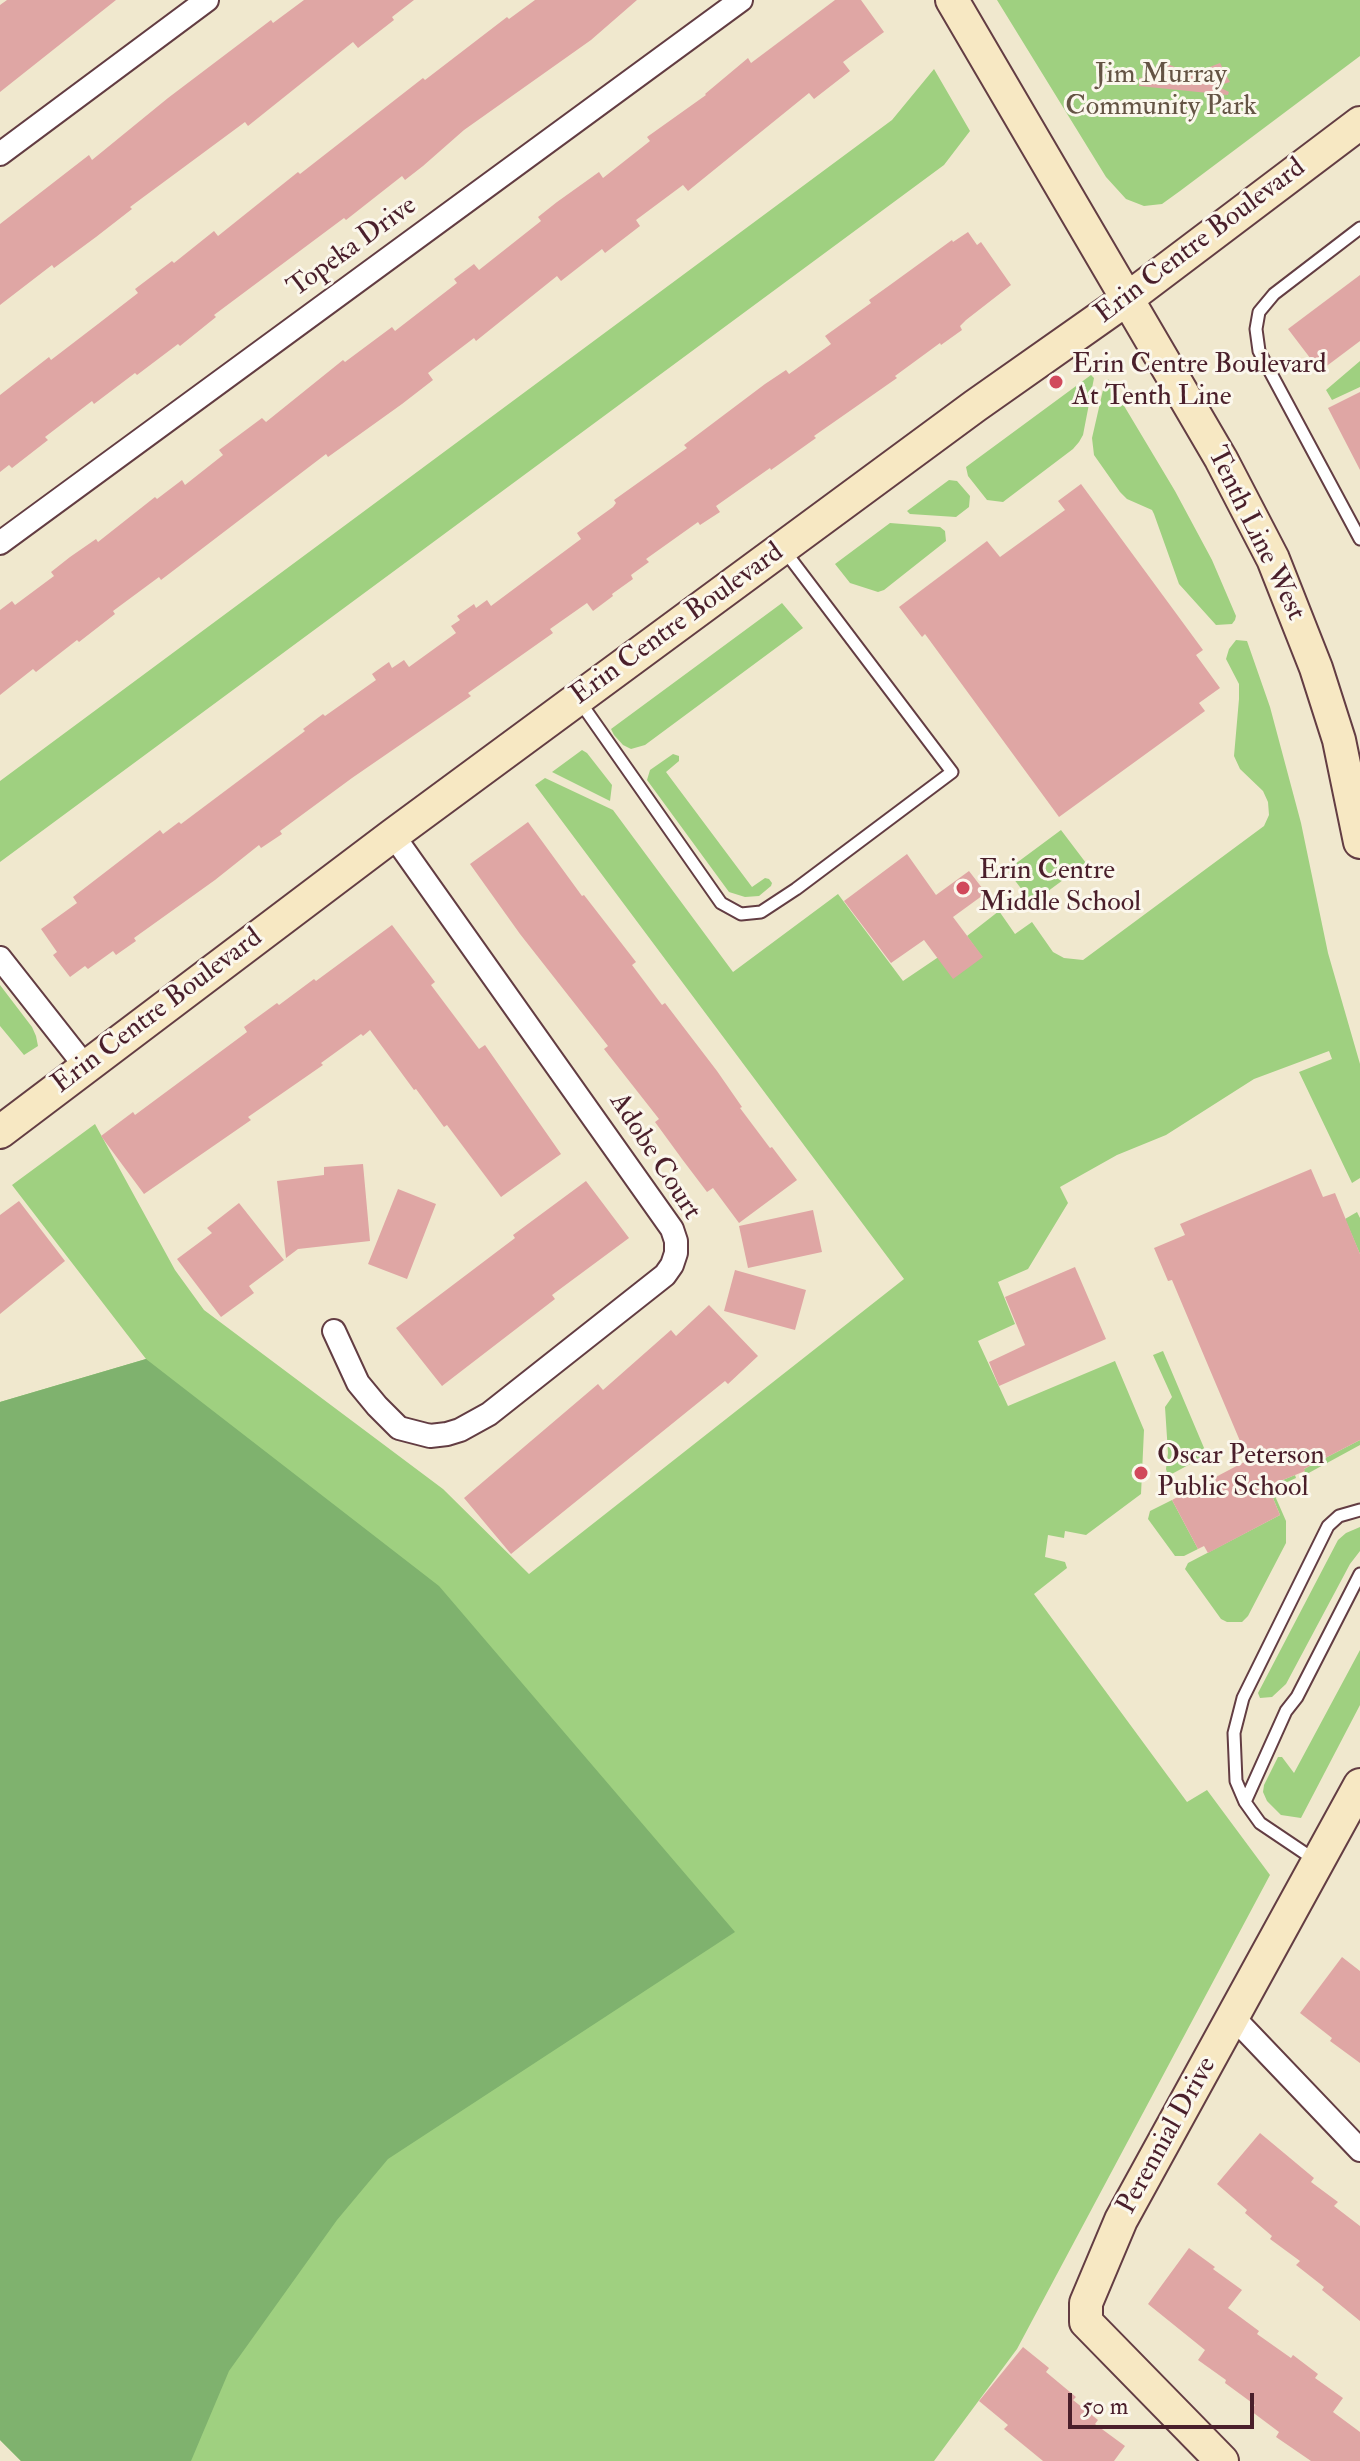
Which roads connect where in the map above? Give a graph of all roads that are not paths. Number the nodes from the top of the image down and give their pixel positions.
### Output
1 (207, 0) edge
2 (741, 0) edge
3 (952, 0) edge
4 (1360, 123) edge
5 (0, 154) edge
6 (1360, 228) edge
7 (1127, 299) junction
8 (1360, 539) edge
9 (0, 543) edge
10 (782, 548) junction
11 (578, 699) junction
12 (393, 835) junction
13 (1360, 842) edge
14 (0, 958) edge
15 (85, 1066) junction
16 (0, 1132) edge
17 (334, 1331) dead end
18 (1360, 1510) edge
19 (1360, 1574) edge
20 (1360, 1785) edge
21 (1245, 1802) junction
22 (1318, 1862) junction
23 (1233, 2017) junction
24 (1360, 2150) edge
25 (1222, 2461) edge

1 - 5 street
2 - 9 street, Topeka Drive
3 - 7 street, Tenth Line West
4 - 7 street, Erin Centre Boulevard
6 - 8 lane
7 - 10 street, Erin Centre Boulevard
7 - 13 street, Tenth Line West
10 - 11 street, Erin Centre Boulevard
10 - 11 lane
11 - 12 street, Erin Centre Boulevard
12 - 15 street, Erin Centre Boulevard
12 - 17 street, Adobe Court
14 - 15 street
15 - 16 street, Erin Centre Boulevard
18 - 21 lane
19 - 21 lane
20 - 22 street, Perennial Drive
21 - 22 lane
22 - 23 street, Perennial Drive
23 - 24 street
23 - 25 street, Perennial Drive

